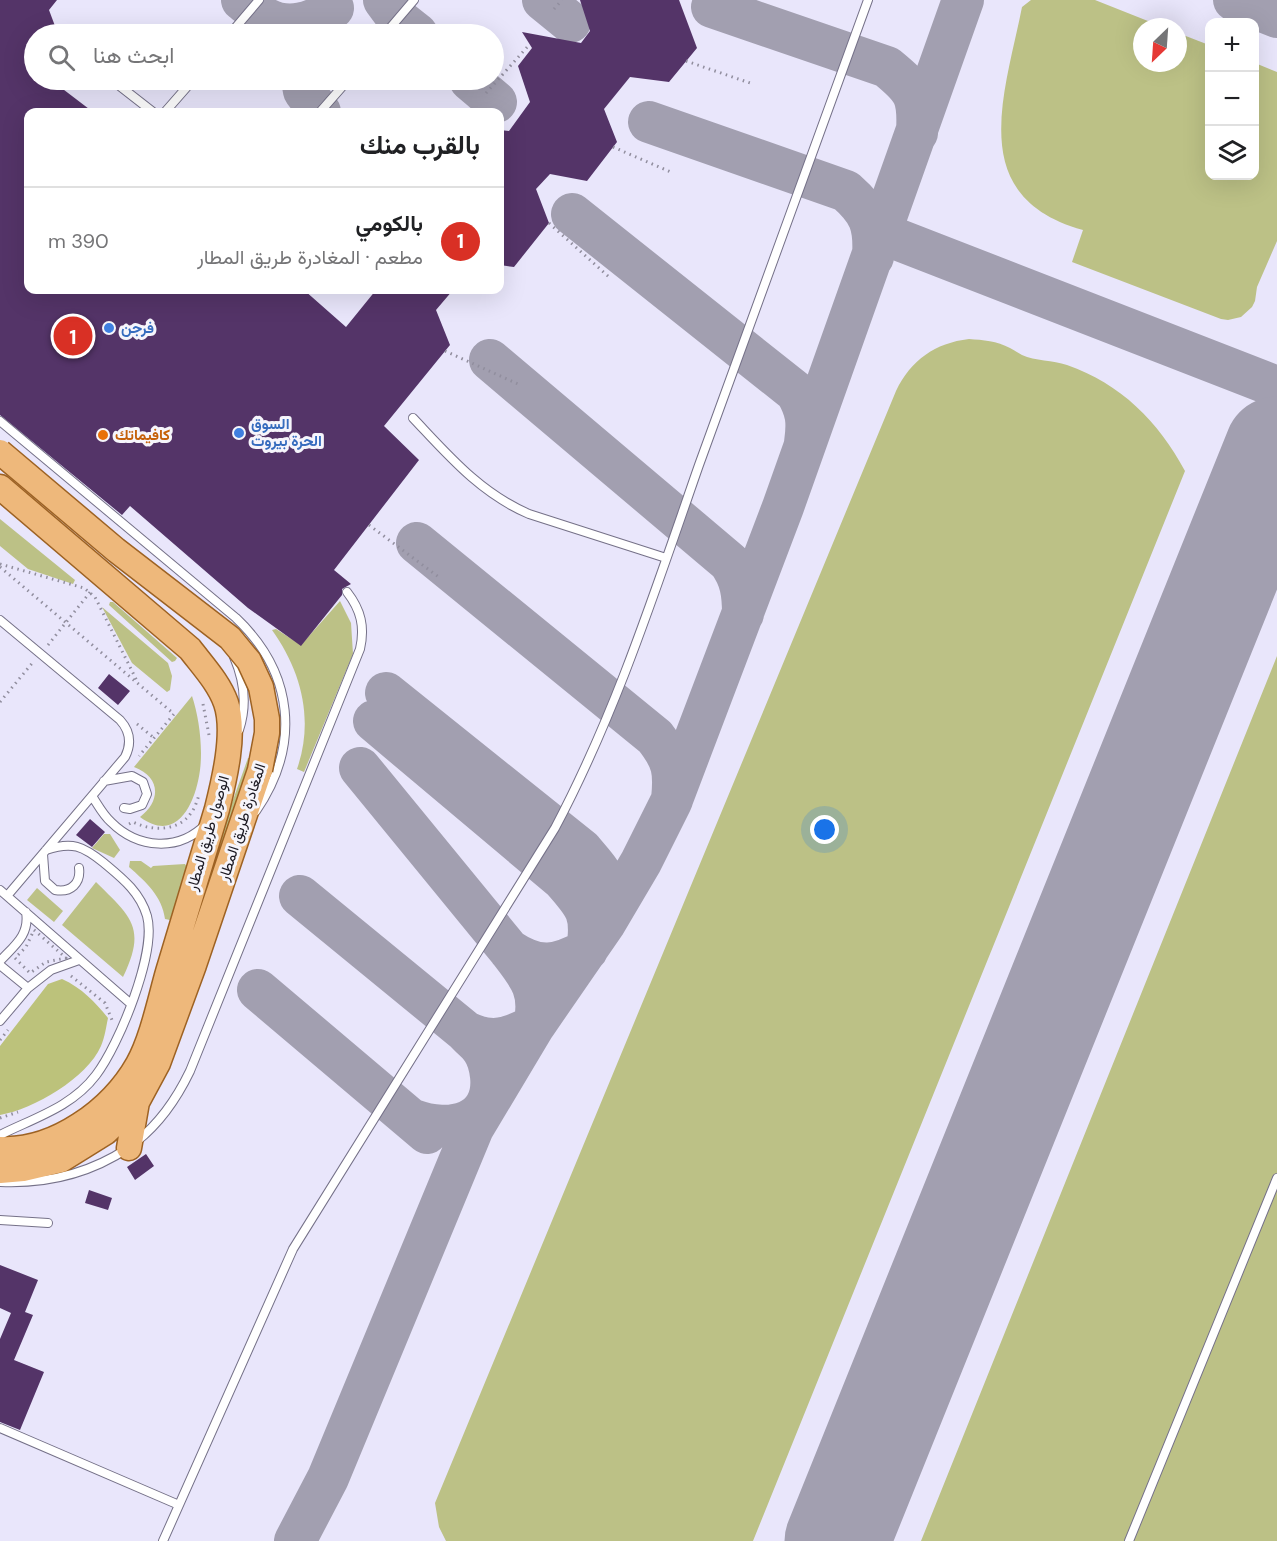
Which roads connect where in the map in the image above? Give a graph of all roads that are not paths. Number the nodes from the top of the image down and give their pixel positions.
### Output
1 (259, 0) edge
2 (414, 0) edge
3 (868, 0) edge
4 (239, 24) edge
5 (394, 24) edge
6 (125, 90) edge
7 (184, 90) edge
8 (339, 90) edge
9 (148, 108) edge
10 (168, 108) edge
11 (324, 108) edge
12 (413, 418) dead end
13 (0, 422) edge
14 (0, 451) edge
15 (0, 487) edge
16 (666, 558) junction
17 (347, 592) dead end
18 (0, 620) edge
19 (269, 769) junction
20 (225, 778) junction
21 (104, 781) junction
22 (92, 796) junction
23 (124, 808) dead end
24 (217, 809) junction
25 (44, 852) junction
26 (79, 868) dead end
27 (0, 890) edge
28 (7, 896) junction
29 (26, 912) junction
30 (79, 960) junction
31 (0, 963) edge
32 (28, 988) junction
33 (131, 1005) junction
34 (0, 1021) edge
35 (137, 1102) junction
36 (0, 1135) edge
37 (129, 1148) junction
38 (0, 1149) edge
39 (0, 1171) edge
40 (1277, 1178) edge
41 (0, 1182) edge
42 (0, 1220) edge
43 (48, 1223) dead end
44 (0, 1428) edge
45 (179, 1505) junction
46 (163, 1541) edge
47 (1129, 1541) edge

1 - 4 lane
2 - 5 lane
3 - 16 lane
6 - 9 lane
7 - 10 lane
8 - 11 lane
12 - 16 lane
13 - 19 lane
14 - 19 main road, المغادرة طريق المطار, bridge
14 - 20 lane
15 - 20 main road, الوصول طريق المطار
16 - 45 lane
17 - 37 lane
18 - 21 lane
19 - 35 main road, المغادرة طريق المطار
20 - 24 main road, الوصول طريق المطار
21 - 22 lane
21 - 23 lane
22 - 24 lane
22 - 25 lane
24 - 38 main road, الوصول طريق المطار
25 - 26 lane
25 - 28 lane
25 - 33 lane
27 - 28 lane
28 - 29 lane
29 - 30 lane
29 - 31 lane
30 - 32 lane
30 - 33 lane
31 - 32 lane
32 - 34 lane
33 - 36 lane
35 - 37 main road
35 - 39 main road, المغادرة طريق المطار
37 - 41 lane
40 - 47 lane
42 - 43 lane
44 - 45 lane
45 - 46 lane

